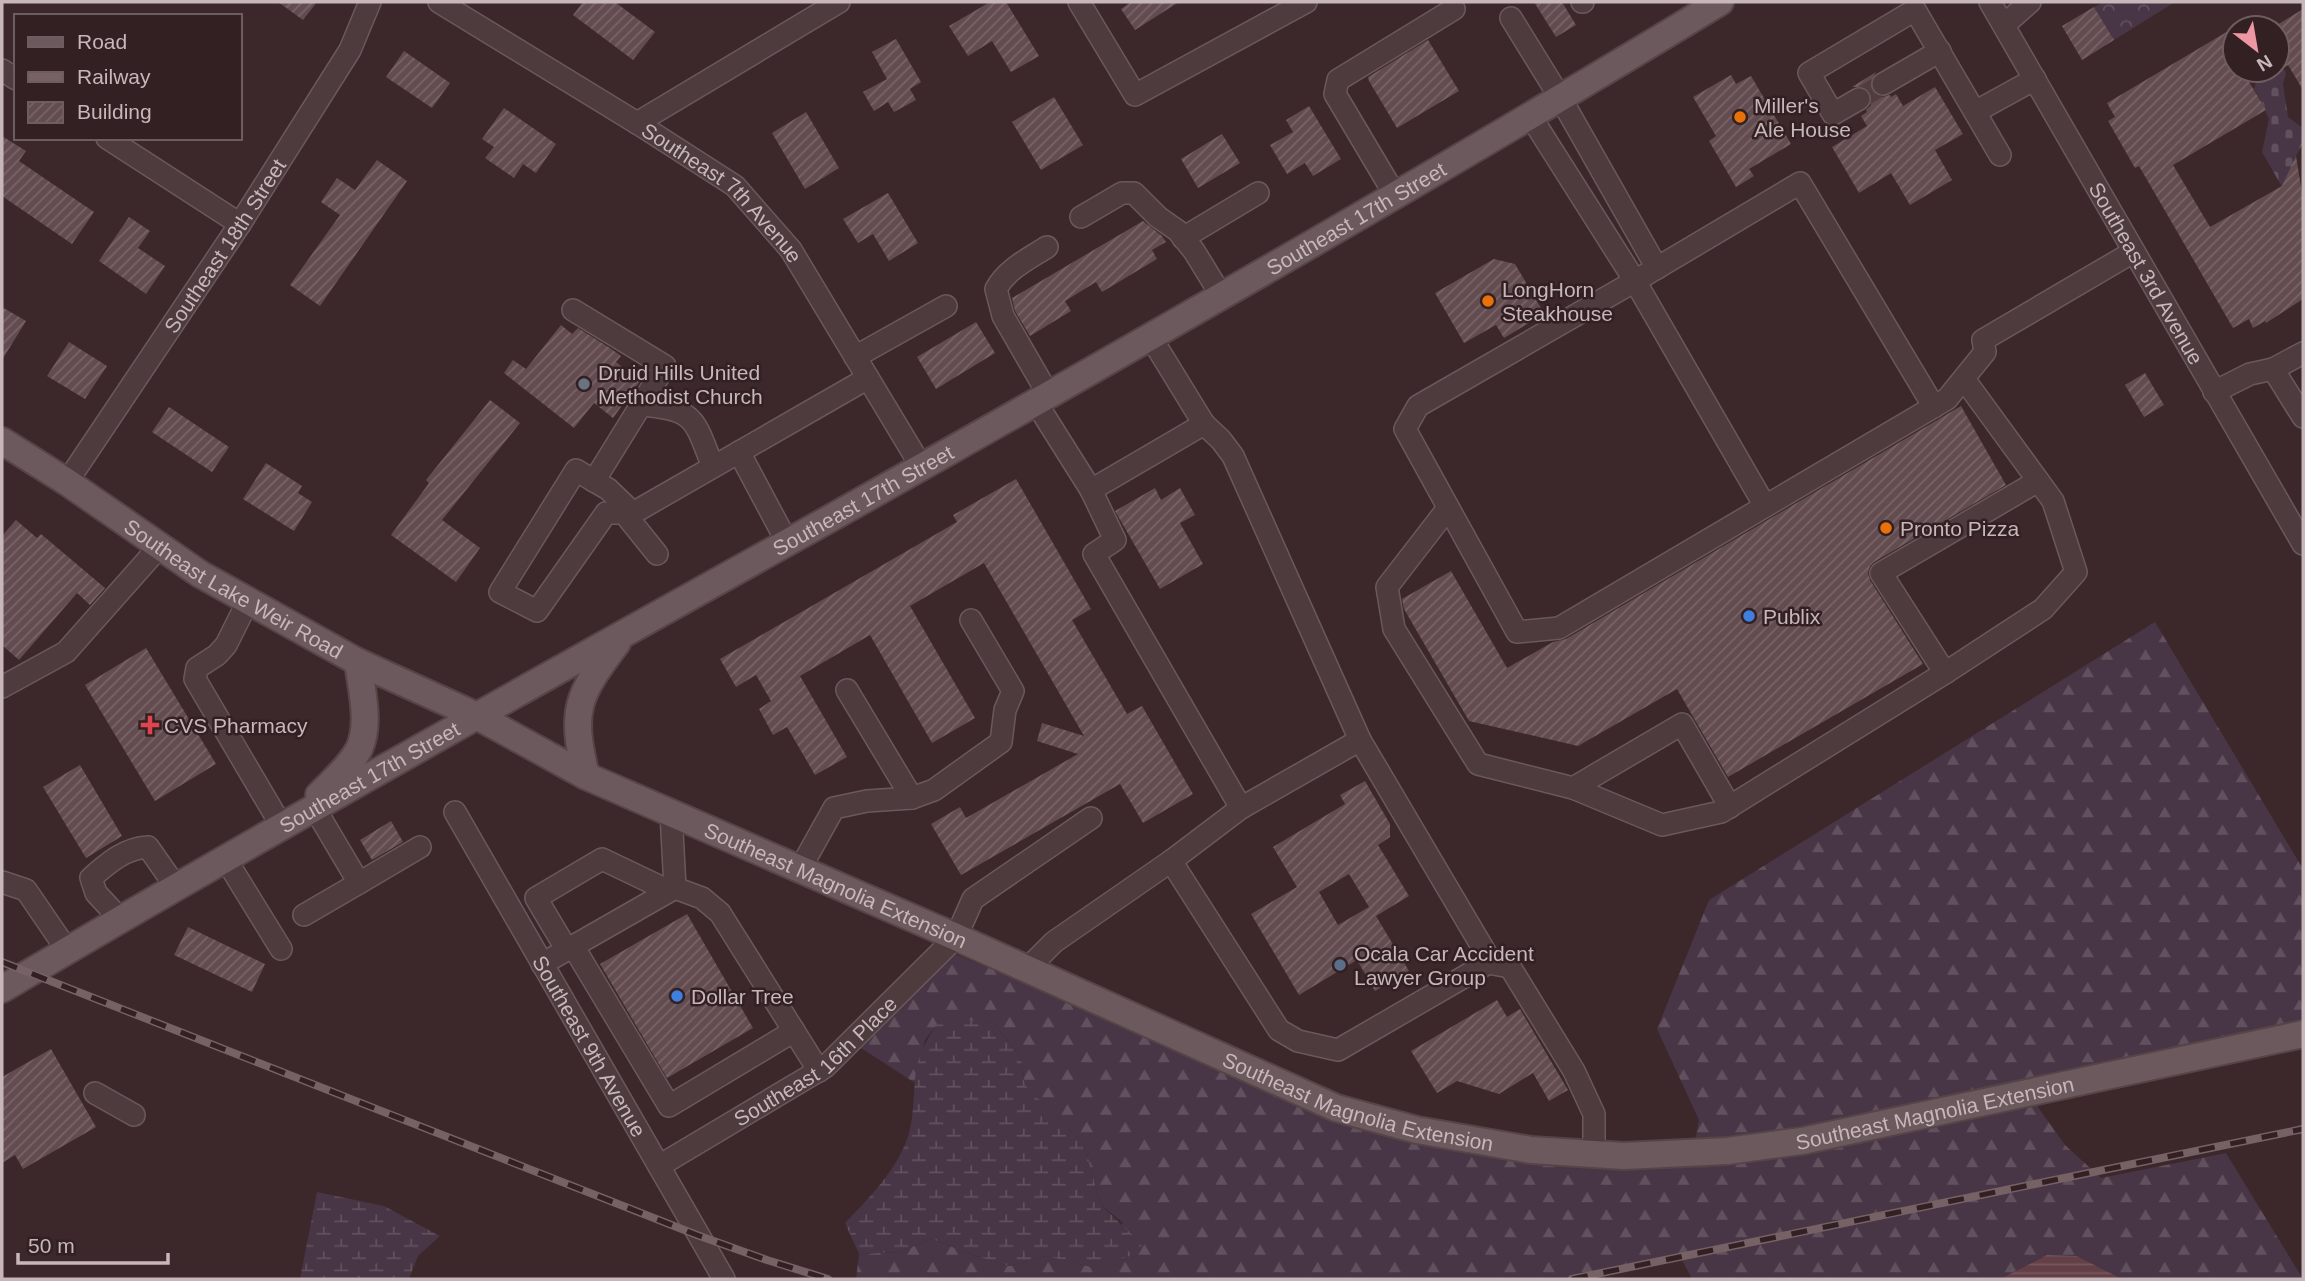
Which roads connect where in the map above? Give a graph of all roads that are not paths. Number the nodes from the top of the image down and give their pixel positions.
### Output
1 (370, 2) edge
2 (439, 2) edge
3 (839, 2) edge
4 (1079, 2) edge
5 (1306, 2) edge
6 (1720, 2) edge
7 (2031, 2) edge
8 (1995, 3) edge
9 (1454, 9) dead end
10 (1511, 18) dead end
11 (2004, 25) junction
12 (1940, 51) junction
13 (2035, 79) junction
14 (1883, 84) tunnel mouth
15 (1561, 99) junction
16 (1858, 99) tunnel mouth
17 (1975, 112) junction
18 (1531, 117) junction
19 (637, 123) junction
20 (110, 140) edge
21 (2000, 155) dead end
22 (1258, 193) dead end
23 (1395, 195) junction
24 (1080, 217) dead end
25 (240, 224) junction
26 (1183, 238) junction
27 (1047, 247) dead end
28 (2133, 252) junction
29 (1657, 268) junction
30 (1636, 281) junction
31 (1221, 295) junction
32 (946, 306) dead end
33 (573, 310) dead end
34 (1150, 336) junction
35 (2303, 353) edge
36 (855, 357) junction
37 (2273, 369) junction
38 (868, 378) junction
39 (1964, 379) junction
40 (2214, 392) junction
41 (1041, 398) junction
42 (641, 405) junction
43 (1934, 407) junction
44 (2303, 416) edge
45 (1204, 424) junction
46 (2, 441) edge
47 (739, 452) junction
48 (921, 466) junction
49 (713, 467) junction
50 (594, 481) junction
51 (2038, 481) junction
52 (67, 482) junction
53 (1091, 490) junction
54 (1765, 506) junction
55 (1448, 508) junction
56 (628, 513) junction
57 (788, 542) junction
58 (2303, 544) edge
59 (160, 546) junction
60 (657, 554) dead end
61 (248, 601) junction
62 (971, 620) dead end
63 (624, 633) junction
64 (358, 662) junction
65 (1945, 673) junction
66 (2, 687) edge
67 (847, 690) dead end
68 (477, 716) junction
69 (1360, 740) junction
70 (586, 776) junction
71 (1573, 788) junction
72 (912, 798) junction
73 (1730, 807) junction
74 (1241, 808) junction
75 (455, 812) dead end
76 (671, 813) junction
77 (298, 816) junction
78 (1091, 818) dead end
79 (420, 847) dead end
80 (225, 858) junction
81 (1171, 861) junction
82 (800, 869) junction
83 (2, 882) edge
84 (359, 883) junction
85 (176, 887) junction
86 (672, 890) junction
87 (304, 915) dead end
88 (120, 919) junction
89 (957, 937) junction
90 (570, 948) junction
91 (67, 950) junction
92 (281, 950) dead end
93 (1488, 963) junction
94 (542, 964) junction
95 (1027, 969) junction
96 (2, 989) edge
97 (794, 1031) junction
98 (2303, 1034) edge
99 (819, 1071) junction
100 (95, 1093) dead end
101 (134, 1115) dead end
102 (1594, 1154) junction
103 (659, 1166) junction
104 (723, 1279) edge

1 - 25 street, Southeast 18th Street
2 - 19 street, Southeast 7th Avenue
3 - 19 street
4 - 5 street
6 - 15 main road, Southeast 17th Street
7 - 11 street
8 - 11 street, Southeast 3rd Avenue
9 - 23 street
10 - 15 street
11 - 13 street, Southeast 3rd Avenue
12 - 14 street
12 - 16 street
12 - 17 street
13 - 17 street
13 - 28 street, Southeast 3rd Avenue
15 - 18 main road, Southeast 17th Street
15 - 29 street
17 - 21 street
18 - 23 main road, Southeast 17th Street
18 - 30 street
19 - 36 street, Southeast 7th Avenue
20 - 25 street
22 - 26 street
23 - 31 main road, Southeast 17th Street
24 - 26 street
25 - 52 street, Southeast 18th Street
26 - 31 street
27 - 41 street
28 - 39 street
28 - 40 street, Southeast 3rd Avenue
29 - 30 street
29 - 43 street
30 - 54 street
30 - 55 street
31 - 34 main road, Southeast 17th Street
32 - 36 street
33 - 42 street
34 - 41 main road, Southeast 17th Street
34 - 45 street
35 - 37 street
36 - 38 street, Southeast 7th Avenue
37 - 40 street
37 - 44 street
38 - 47 street
38 - 48 street, Southeast 7th Avenue
39 - 43 street
39 - 51 street
40 - 58 street, Southeast 3rd Avenue
41 - 48 main road, Southeast 17th Street
41 - 53 street
42 - 49 street
42 - 50 street
43 - 54 street
45 - 53 street
45 - 69 street
46 - 52 main road, Southeast Lake Weir Road
47 - 49 street
47 - 57 street
48 - 57 main road, Southeast 17th Street
49 - 56 street
50 - 56 street
50 - 56 street
51 - 65 street
51 - 65 street
52 - 59 main road, Southeast Lake Weir Road
53 - 74 street
54 - 55 street
55 - 71 street
56 - 60 street
57 - 63 main road, Southeast 17th Street
59 - 61 main road, Southeast Lake Weir Road
59 - 66 street
61 - 64 main road, Southeast Lake Weir Road
61 - 77 street
62 - 72 street
63 - 68 main road, Southeast 17th Street
63 - 70 main road
64 - 68 main road, Southeast Lake Weir Road
64 - 77 main road
65 - 73 street
67 - 72 street
68 - 70 main road, Southeast Magnolia Extension
68 - 77 main road, Southeast 17th Street
69 - 74 street
69 - 93 street
70 - 76 main road, Southeast Magnolia Extension
71 - 73 street
71 - 73 street
72 - 82 street
74 - 81 street
75 - 94 street, Southeast 9th Avenue
76 - 82 main road, Southeast Magnolia Extension
76 - 86 street
77 - 80 main road, Southeast 17th Street
77 - 84 street
78 - 89 street
79 - 84 street
80 - 85 main road, Southeast 17th Street
80 - 92 street
81 - 93 street
81 - 95 street
82 - 89 main road, Southeast Magnolia Extension
83 - 91 street
84 - 87 street
85 - 88 main road, Southeast 17th Street
85 - 88 street
86 - 90 street
86 - 90 street
86 - 97 street
88 - 91 main road, Southeast 17th Street
89 - 95 main road, Southeast Magnolia Extension
89 - 99 street, Southeast 16th Place
90 - 94 street
90 - 97 street
91 - 96 main road, Southeast 17th Street
93 - 102 street
94 - 103 street, Southeast 9th Avenue
95 - 102 main road, Southeast Magnolia Extension
97 - 99 street
98 - 102 main road, Southeast Magnolia Extension
99 - 103 street, Southeast 16th Place
100 - 101 street
103 - 104 street, Southeast 9th Avenue

